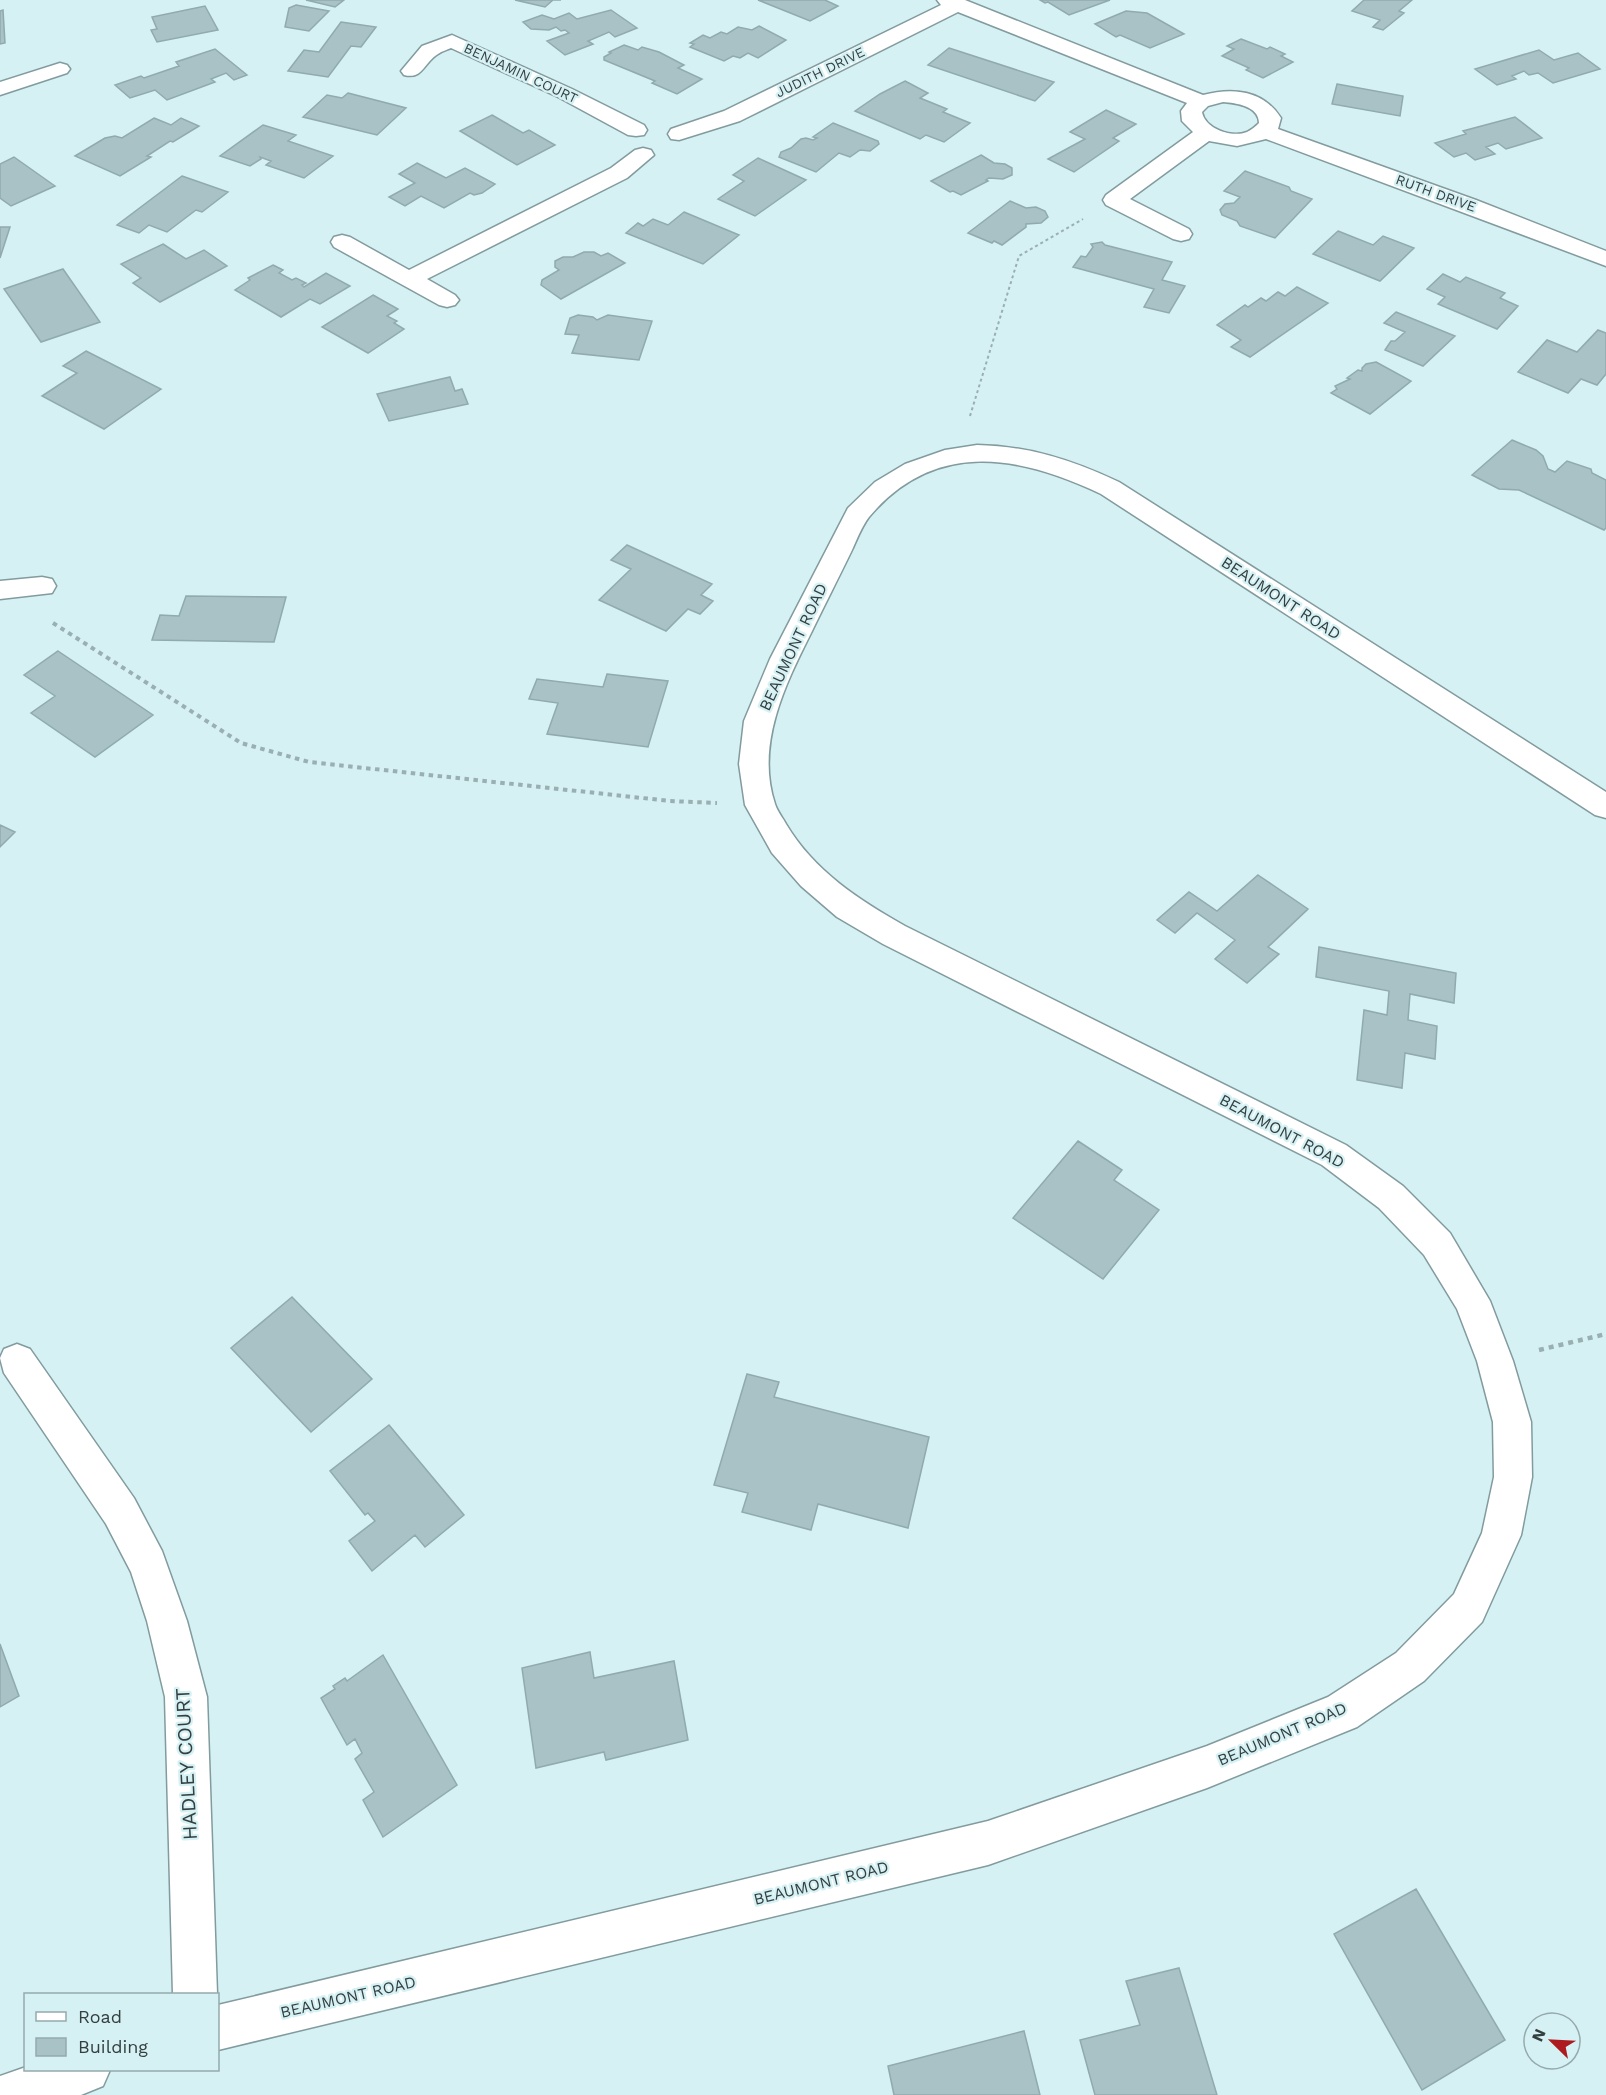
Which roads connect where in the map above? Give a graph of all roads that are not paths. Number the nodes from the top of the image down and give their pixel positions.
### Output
1 (953, 2) edge
2 (60, 69) dead end
3 (411, 71) dead end
4 (0, 89) edge
5 (1200, 101) junction
6 (636, 129) junction
7 (1265, 131) junction
8 (1206, 133) junction
9 (679, 134) junction
10 (643, 155) junction
11 (1181, 234) dead end
12 (342, 242) dead end
13 (1606, 259) edge
14 (409, 279) junction
15 (447, 300) dead end
16 (42, 586) road end
17 (0, 590) edge
18 (1606, 807) edge
19 (17, 1361) dead end
20 (195, 1993) edge
21 (219, 2028) edge
22 (84, 2071) edge
23 (10, 2095) edge

1 - 5 street
1 - 9 street, JUDITH DRIVE
2 - 4 street
3 - 6 street, BENJAMIN COURT
5 - 7 street
5 - 8 street
6 - 9 street
6 - 10 street
7 - 8 street
7 - 13 street, RUTH DRIVE
8 - 11 street
9 - 10 street
10 - 14 street
12 - 14 street
14 - 15 street
16 - 17 street
18 - 21 street, BEAUMONT ROAD
19 - 20 street, HADLEY COURT
22 - 23 street

